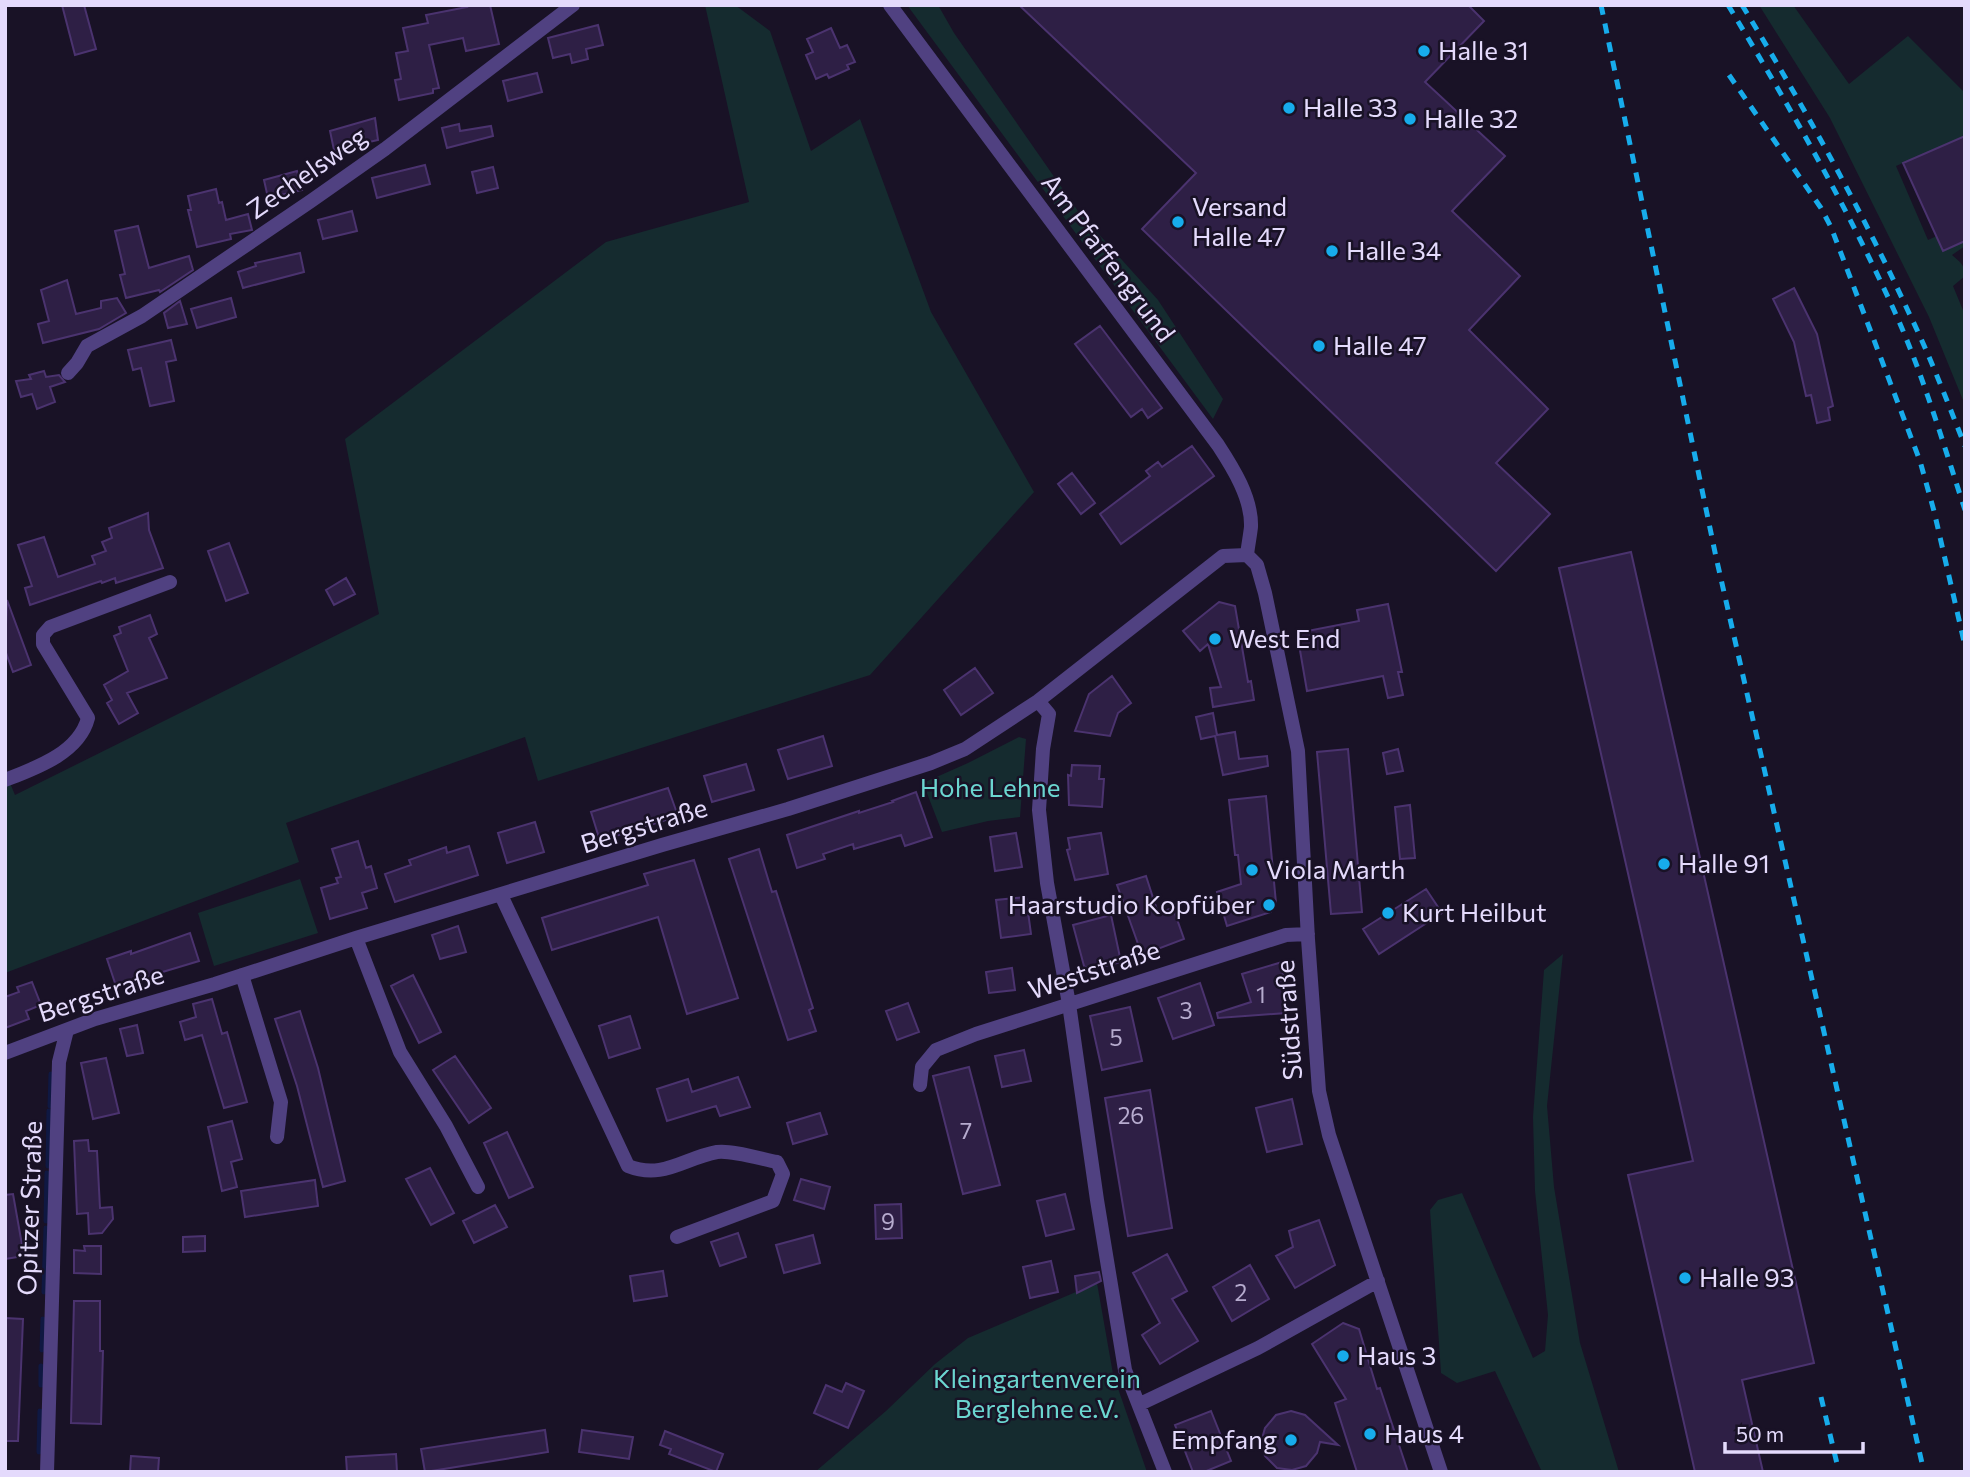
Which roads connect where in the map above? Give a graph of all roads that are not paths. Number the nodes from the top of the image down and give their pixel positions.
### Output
1 (573, 5) edge
2 (890, 5) edge
3 (68, 373) dead end
4 (1247, 555) junction
5 (170, 582) dead end
6 (1038, 701) junction
7 (5, 780) edge
8 (501, 895) junction
9 (1308, 934) junction
10 (356, 938) junction
11 (242, 975) junction
12 (1069, 1004) junction
13 (67, 1030) junction
14 (5, 1053) edge
15 (920, 1085) dead end
16 (277, 1138) dead end
17 (478, 1187) dead end
18 (677, 1237) dead end
19 (1378, 1281) junction
20 (1140, 1404) junction
21 (47, 1472) edge
22 (1164, 1472) edge
23 (1441, 1472) edge

1 - 3 street, Zechelsweg
2 - 4 street, Am Pfaffengrund
4 - 6 street, Bergstraße
4 - 9 street, Südstraße
5 - 7 street
6 - 8 street, Bergstraße
6 - 12 street
8 - 10 street, Bergstraße
8 - 18 street
9 - 12 street, Weststraße
9 - 19 street, Südstraße
10 - 11 street, Bergstraße
10 - 17 street
11 - 13 street, Bergstraße
11 - 16 street
12 - 15 street, Weststraße
12 - 20 street
13 - 14 street, Bergstraße
13 - 21 street, Opitzer Straße
19 - 20 street
19 - 23 street, Südstraße
20 - 22 street

